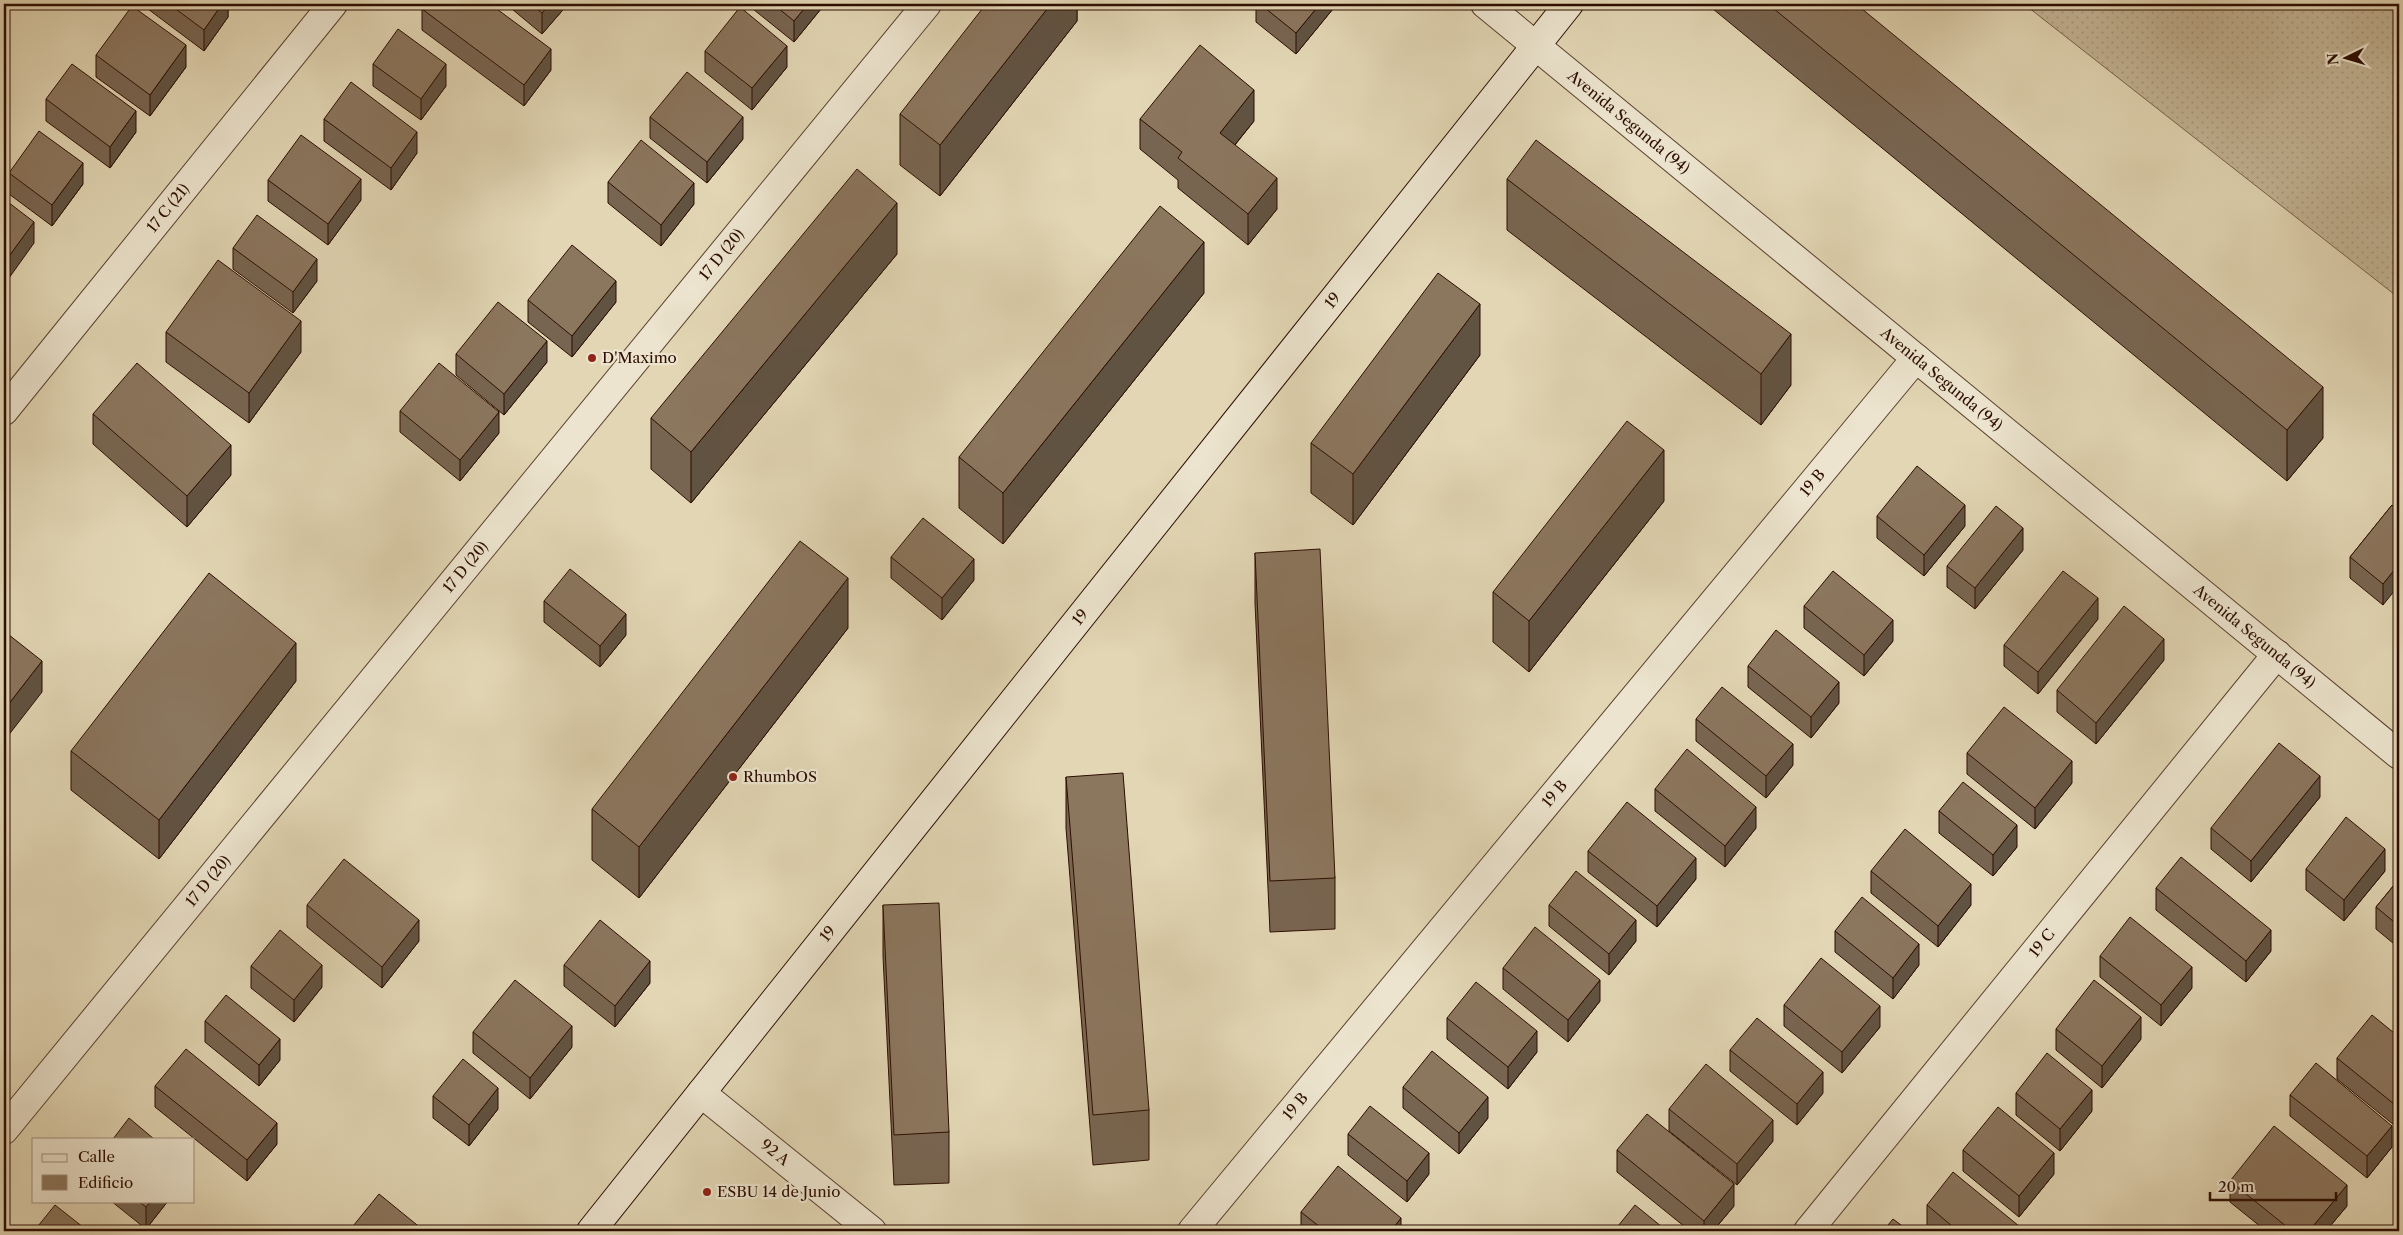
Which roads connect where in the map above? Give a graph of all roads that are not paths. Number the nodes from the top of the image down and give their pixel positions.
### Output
1 (333, 4) edge
2 (927, 4) edge
3 (1485, 4) edge
4 (1569, 4) edge
5 (1536, 45) junction
6 (1916, 358) junction
7 (4, 411) edge
8 (2277, 654) junction
9 (2399, 755) edge
10 (701, 1093) junction
11 (4, 1130) edge
12 (591, 1231) edge
13 (872, 1231) edge
14 (1192, 1231) edge
15 (1808, 1231) edge

1 - 7 street, 17 C (21)
2 - 11 street, 17 D (20)
3 - 5 street, Avenida Segunda (94)
4 - 5 street, 19
5 - 6 street, Avenida Segunda (94)
5 - 10 street, 19
6 - 8 street, Avenida Segunda (94)
6 - 14 street, 19 B
8 - 9 street, Avenida Segunda (94)
8 - 15 street, 19 C
10 - 12 street, 19
10 - 13 street, 92 A

